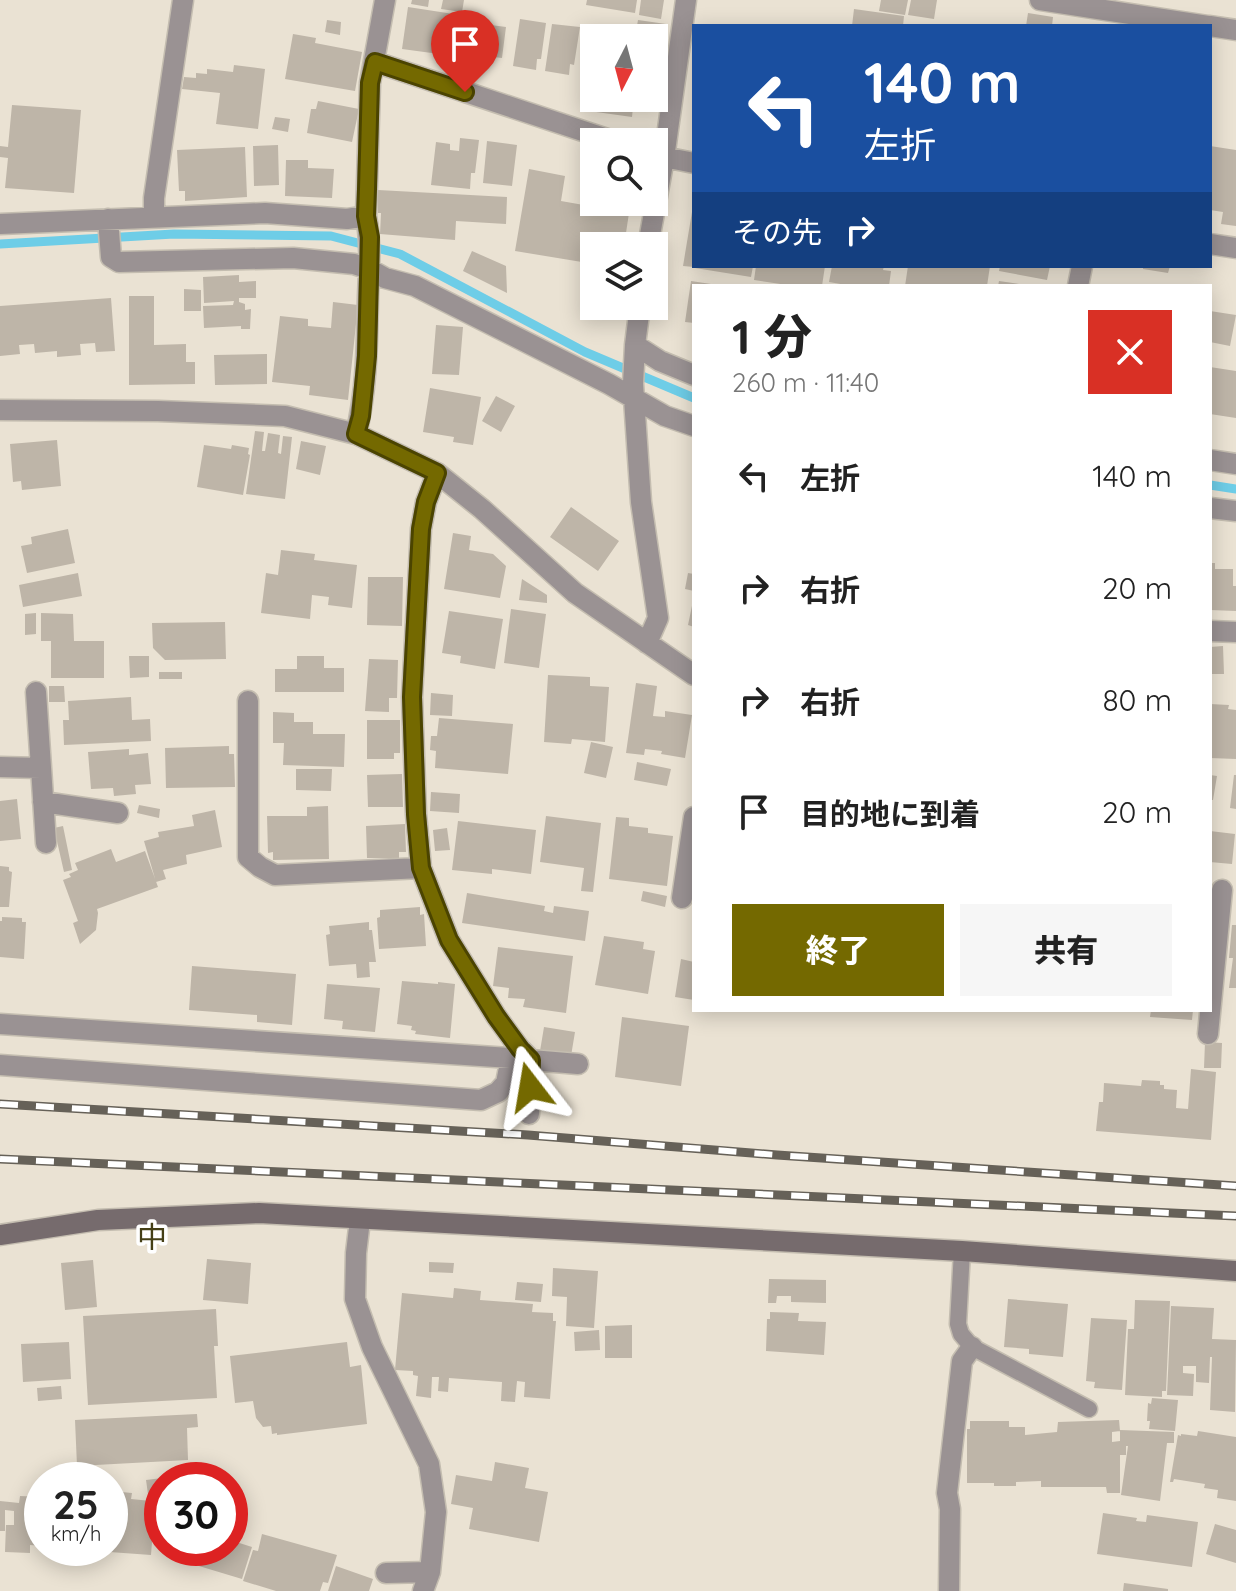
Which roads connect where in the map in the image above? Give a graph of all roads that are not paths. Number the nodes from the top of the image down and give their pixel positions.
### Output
1 (183, 0) edge
2 (385, 0) edge
3 (686, 0) edge
4 (1040, 0) edge
5 (1121, 20) edge
6 (1180, 24) edge
7 (1212, 26) edge
8 (1236, 30) edge
9 (375, 62) junction
10 (664, 128) edge
11 (580, 130) edge
12 (668, 158) edge
13 (692, 163) edge
14 (366, 216) junction
15 (154, 217) junction
16 (0, 224) edge
17 (108, 225) junction
18 (1212, 244) edge
19 (1236, 248) edge
20 (369, 254) junction
21 (638, 320) edge
22 (635, 345) junction
23 (692, 374) edge
24 (634, 384) junction
25 (0, 410) edge
26 (692, 425) edge
27 (356, 434) junction
28 (1212, 460) edge
29 (1236, 464) edge
30 (437, 473) junction
31 (1212, 508) edge
32 (1236, 511) edge
33 (1212, 631) edge
34 (1236, 632) edge
35 (647, 643) junction
36 (692, 674) edge
37 (36, 692) dead end
38 (248, 701) dead end
39 (0, 767) edge
40 (41, 768) junction
41 (43, 802) junction
42 (118, 813) dead end
43 (692, 830) edge
44 (46, 843) dead end
45 (421, 868) junction
46 (1223, 890) edge
47 (682, 898) dead end
48 (1212, 996) edge
49 (1210, 1012) edge
50 (0, 1024) edge
51 (1208, 1034) dead end
52 (520, 1056) junction
53 (578, 1064) dead end
54 (0, 1065) edge
55 (529, 1114) dead end
56 (360, 1220) junction
57 (0, 1235) edge
58 (962, 1251) junction
59 (1236, 1271) edge
60 (972, 1347) junction
61 (1089, 1409) dead end
62 (386, 1573) dead end
63 (426, 1581) edge
64 (949, 1591) edge

1 - 15 street
2 - 9 street
3 - 10 street
4 - 5 street
5 - 6 street
7 - 8 street
9 - 11 street
9 - 14 street
12 - 13 street
14 - 15 street
14 - 20 street
15 - 17 street
16 - 17 street
17 - 20 street
18 - 19 street
20 - 24 street
20 - 27 street
21 - 22 street
22 - 23 street
22 - 24 street
24 - 26 street
24 - 35 street
25 - 27 street
27 - 30 street
28 - 29 street
30 - 35 street
30 - 45 street
31 - 32 street
33 - 34 street
35 - 36 street
37 - 40 street
38 - 45 street
39 - 40 street
40 - 41 street
41 - 42 street
41 - 44 street
43 - 47 street
45 - 52 street
46 - 48 street
49 - 51 street
50 - 52 street
52 - 53 street
52 - 54 street
52 - 55 street
56 - 57 street
56 - 58 street
56 - 63 street
58 - 59 street
58 - 60 lane
60 - 61 lane
60 - 64 street
62 - 63 street

